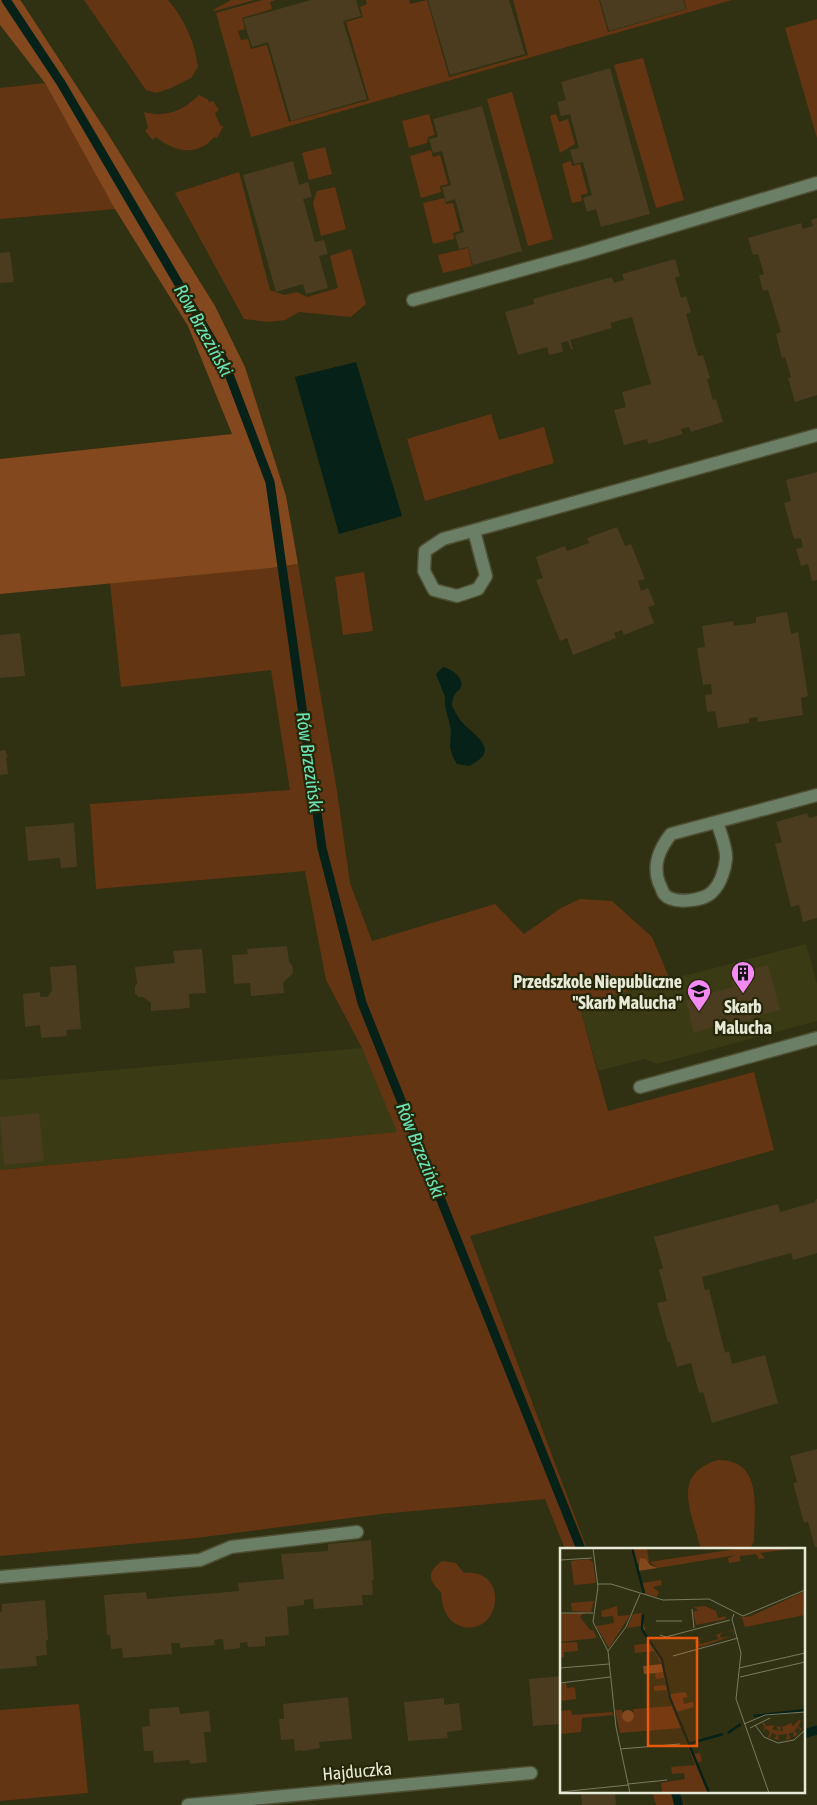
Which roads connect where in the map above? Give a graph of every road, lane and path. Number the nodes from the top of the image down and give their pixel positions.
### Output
1 (817, 183) edge
2 (413, 300) dead end
3 (817, 435) edge
4 (474, 531) junction
5 (817, 795) edge
6 (717, 822) junction
7 (817, 1038) edge
8 (640, 1087) dead end
9 (357, 1532) dead end
10 (0, 1577) edge
11 (531, 1773) dead end
12 (188, 1805) edge

1 - 2 street
3 - 4 street
4 - 4 street
5 - 6 street
6 - 6 street
7 - 8 street
9 - 10 street
11 - 12 street, Hajduczka

